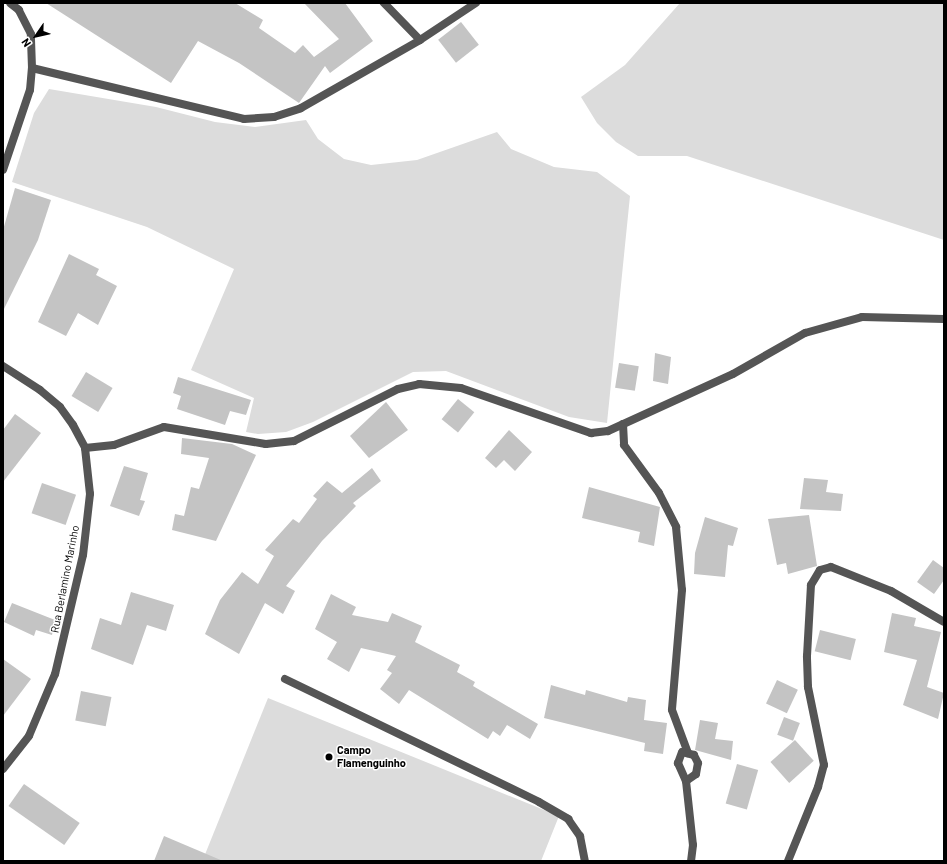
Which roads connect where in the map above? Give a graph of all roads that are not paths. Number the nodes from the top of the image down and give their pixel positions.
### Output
1 (10, 3) edge
2 (384, 3) edge
3 (476, 3) edge
4 (21, 6) edge
5 (420, 40) junction
6 (32, 68) junction
7 (12, 144) junction
8 (3, 147) edge
9 (3, 170) edge
10 (944, 319) edge
11 (3, 366) edge
12 (624, 424) junction
13 (85, 448) junction
14 (944, 622) edge
15 (285, 679) dead end
16 (688, 753) junction
17 (3, 769) edge
18 (686, 781) junction
19 (585, 861) edge
20 (691, 861) edge
21 (788, 861) edge

1 - 4 street
2 - 5 street
3 - 5 street
4 - 6 street
5 - 6 street
6 - 7 street
7 - 8 street
7 - 9 street
10 - 12 street
11 - 13 street, Rua Berlamino Marinho
12 - 13 street
12 - 16 street
13 - 17 street, Rua Berlamino Marinho
14 - 21 street
15 - 19 street
16 - 18 street
16 - 18 street
18 - 20 street

